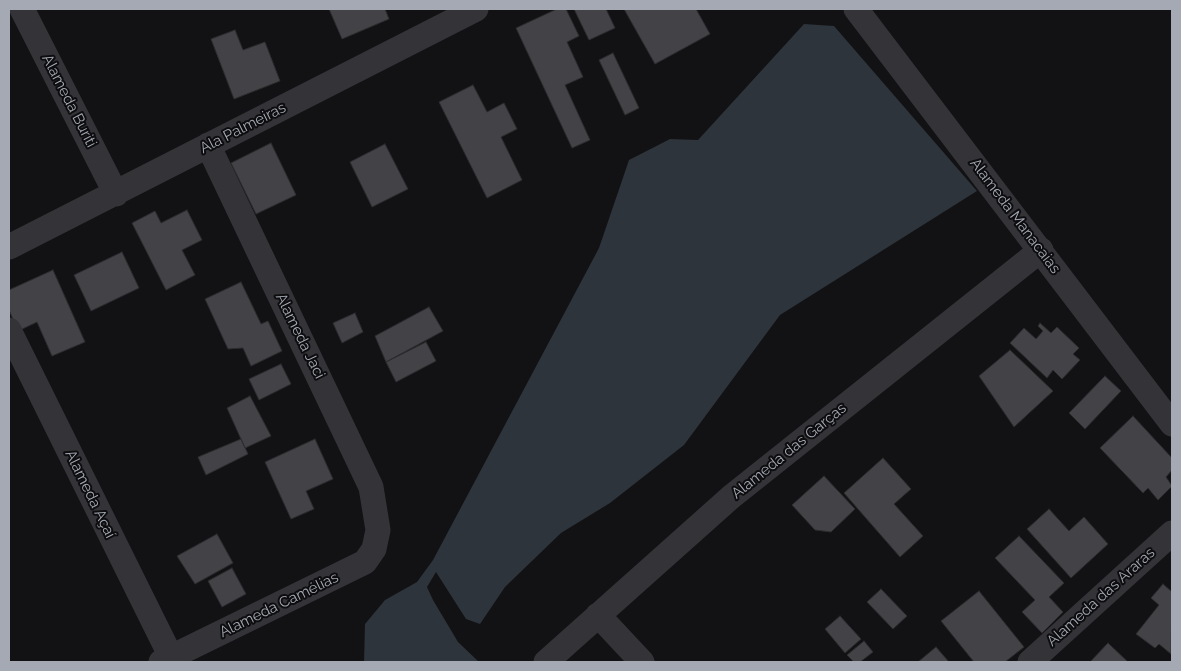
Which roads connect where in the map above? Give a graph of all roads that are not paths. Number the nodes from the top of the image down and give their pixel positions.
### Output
1 (22, 9) edge
2 (476, 9) edge
3 (856, 9) edge
4 (208, 145) junction
5 (116, 194) junction
6 (9, 247) edge
7 (1041, 250) junction
8 (9, 330) edge
9 (1172, 424) edge
10 (378, 530) joint
11 (1172, 533) edge
12 (598, 615) junction
13 (166, 660) edge
14 (546, 662) edge
15 (642, 662) edge
16 (1030, 662) edge

1 - 5 street, Alameda Buriti
2 - 4 street, Ala Palmeiras
3 - 7 street, Alameda Manacaias
4 - 5 street, Ala Palmeiras
4 - 10 street, Alameda Jaci
5 - 6 street, Ala Palmeiras
7 - 9 street, Alameda Manacaias
7 - 12 street, Alameda das Garças
8 - 13 street, Alameda Açaí
10 - 13 street, Alameda Camélias
11 - 16 street, Alameda das Araras
12 - 14 street, Alameda das Garças
12 - 15 street

